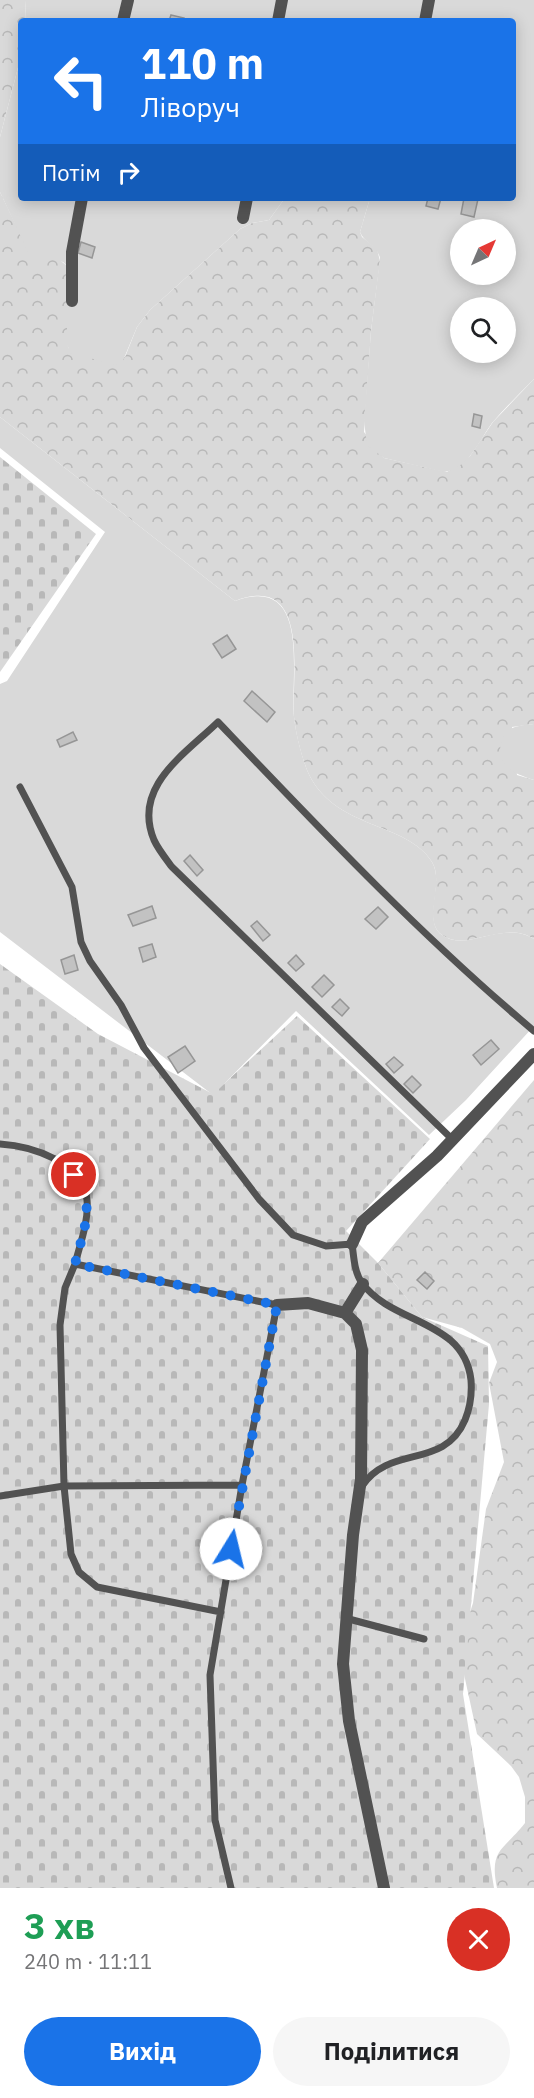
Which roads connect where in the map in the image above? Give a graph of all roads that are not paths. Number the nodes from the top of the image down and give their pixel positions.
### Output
1 (128, 0) edge
2 (282, 0) edge
3 (429, 0) edge
4 (124, 18) edge
5 (279, 18) edge
6 (426, 18) edge
7 (81, 201) edge
8 (246, 201) edge
9 (243, 218) dead end
10 (72, 301) dead end
11 (20, 787) dead end
12 (534, 1031) edge
13 (534, 1054) edge
14 (453, 1140) junction
15 (0, 1144) edge
16 (352, 1244) junction
17 (75, 1264) junction
18 (363, 1284) junction
19 (277, 1305) junction
20 (345, 1313) junction
21 (242, 1485) junction
22 (64, 1486) junction
23 (359, 1491) junction
24 (0, 1496) edge
25 (221, 1612) junction
26 (345, 1618) junction
27 (424, 1639) dead end
28 (231, 1888) edge
29 (384, 1888) edge

1 - 4 street
2 - 5 street
3 - 6 street
7 - 10 street
8 - 9 street
11 - 16 lane
12 - 14 lane
13 - 14 street
14 - 16 street
15 - 17 lane
16 - 18 lane
17 - 19 lane
17 - 22 lane
18 - 20 street
18 - 23 lane
19 - 20 street
19 - 21 lane
20 - 23 street
21 - 22 lane
21 - 25 lane
22 - 24 lane
22 - 25 lane
23 - 26 street
25 - 28 lane
26 - 27 lane
26 - 29 street

